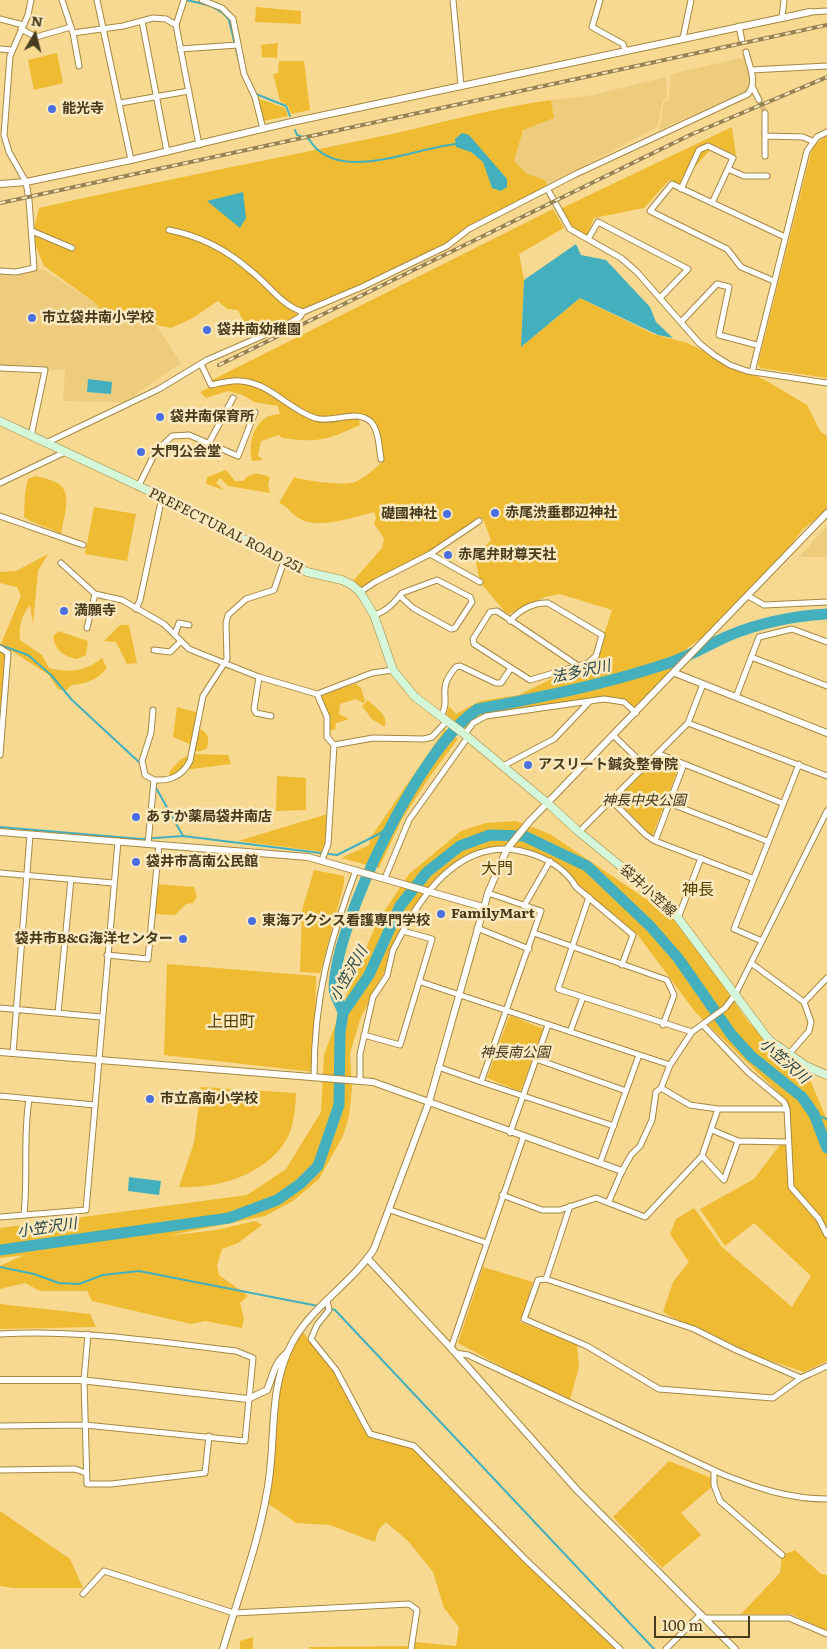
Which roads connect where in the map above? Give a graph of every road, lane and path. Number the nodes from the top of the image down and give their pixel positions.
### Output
1 (31, 0) edge
2 (62, 0) edge
3 (97, 0) edge
4 (184, 0) edge
5 (202, 0) edge
6 (454, 0) edge
7 (600, 0) edge
8 (691, 0) edge
9 (784, 0) edge
10 (827, 11) edge
11 (810, 12) joint
12 (782, 17) junction
13 (0, 19) edge
14 (142, 21) junction
15 (176, 25) junction
16 (739, 26) junction
17 (22, 27) junction
18 (104, 28) junction
19 (72, 30) junction
20 (682, 38) junction
21 (742, 40) dead end
22 (238, 44) junction
23 (0, 49) edge
24 (180, 49) junction
25 (12, 50) junction
26 (625, 50) junction
27 (746, 52) dead end
28 (79, 66) dead end
29 (827, 66) edge
30 (751, 70) junction
31 (0, 80) edge
32 (8, 80) junction
33 (461, 86) junction
34 (753, 88) junction
35 (189, 91) junction
36 (156, 97) junction
37 (759, 100) tunnel mouth
38 (120, 103) junction
39 (765, 113) tunnel mouth
40 (263, 128) junction
41 (827, 132) edge
42 (766, 136) junction
43 (812, 141) junction
44 (199, 145) junction
45 (167, 152) junction
46 (765, 156) dead end
47 (131, 160) junction
48 (728, 169) junction
49 (767, 176) dead end
50 (26, 182) junction
51 (0, 184) edge
52 (681, 188) junction
53 (548, 190) junction
54 (712, 203) junction
55 (169, 230) dead end
56 (32, 231) junction
57 (785, 237) junction
58 (588, 239) junction
59 (72, 248) dead end
60 (0, 271) edge
61 (774, 281) junction
62 (660, 298) junction
63 (303, 312) junction
64 (681, 322) junction
65 (757, 345) junction
66 (201, 364) junction
67 (0, 368) edge
68 (752, 372) junction
69 (827, 383) edge
70 (234, 398) dead end
71 (256, 412) dead end
72 (0, 421) edge
73 (31, 436) junction
74 (46, 443) junction
75 (209, 444) junction
76 (65, 452) junction
77 (381, 458) dead end
78 (0, 483) edge
79 (138, 486) junction
80 (162, 497) junction
81 (827, 513) edge
82 (0, 516) edge
83 (479, 521) dead end
84 (83, 545) dead end
85 (430, 554) junction
86 (284, 561) junction
87 (61, 563) dead end
88 (480, 582) dead end
89 (360, 592) junction
90 (96, 594) junction
91 (400, 596) junction
92 (748, 596) junction
93 (827, 602) edge
94 (136, 609) junction
95 (374, 615) junction
96 (510, 620) junction
97 (189, 625) dead end
98 (87, 628) dead end
99 (175, 634) junction
100 (181, 641) junction
101 (827, 642) edge
102 (0, 648) edge
103 (154, 650) dead end
104 (751, 657) junction
105 (226, 664) junction
106 (577, 665) junction
107 (511, 668) junction
108 (393, 670) junction
109 (675, 673) junction
110 (259, 677) junction
111 (704, 684) junction
112 (827, 686) edge
113 (317, 694) junction
114 (736, 697) junction
115 (589, 702) junction
116 (152, 710) dead end
117 (636, 713) junction
118 (271, 716) dead end
119 (446, 720) junction
120 (688, 723) junction
121 (827, 732) edge
122 (465, 734) junction
123 (614, 736) junction
124 (334, 745) junction
125 (0, 753) edge
126 (659, 754) junction
127 (684, 764) junction
128 (798, 764) junction
129 (503, 766) junction
130 (645, 766) junction
131 (827, 776) edge
132 (154, 780) junction
133 (611, 800) junction
134 (669, 803) junction
135 (782, 803) junction
136 (548, 804) junction
137 (827, 811) edge
138 (825, 820) edge
139 (0, 832) edge
140 (579, 832) junction
141 (30, 835) junction
142 (118, 841) junction
143 (654, 841) junction
144 (767, 841) junction
145 (148, 844) junction
146 (159, 844) junction
147 (507, 848) junction
148 (701, 858) junction
149 (322, 860) junction
150 (550, 860) junction
151 (358, 870) junction
152 (0, 873) edge
153 (27, 876) junction
154 (381, 877) junction
155 (752, 878) junction
156 (71, 879) junction
157 (113, 883) junction
158 (426, 891) junction
159 (488, 893) junction
160 (589, 897) junction
161 (524, 906) junction
162 (483, 907) junction
163 (678, 918) junction
164 (477, 928) junction
165 (404, 931) junction
166 (534, 933) junction
167 (762, 942) junction
168 (572, 947) junction
169 (529, 949) junction
170 (107, 955) junction
171 (751, 962) junction
172 (622, 965) junction
173 (827, 978) edge
174 (420, 982) junction
175 (458, 993) junction
176 (735, 995) junction
177 (583, 997) junction
178 (804, 1002) junction
179 (0, 1008) edge
180 (17, 1009) junction
181 (507, 1011) junction
182 (58, 1013) junction
183 (102, 1017) junction
184 (704, 1024) junction
185 (548, 1025) junction
186 (663, 1025) junction
187 (570, 1032) junction
188 (692, 1032) junction
189 (364, 1035) junction
190 (0, 1052) edge
191 (13, 1053) junction
192 (789, 1054) junction
193 (639, 1055) junction
194 (536, 1059) junction
195 (98, 1060) junction
196 (670, 1065) junction
197 (438, 1067) junction
198 (827, 1075) edge
199 (315, 1078) junction
200 (360, 1081) junction
201 (481, 1082) junction
202 (661, 1088) junction
203 (626, 1091) junction
204 (524, 1095) junction
205 (0, 1096) edge
206 (29, 1099) junction
207 (428, 1102) junction
208 (95, 1105) junction
209 (718, 1109) junction
210 (787, 1109) junction
211 (614, 1126) junction
212 (712, 1130) junction
213 (510, 1133) junction
214 (523, 1138) junction
215 (738, 1141) junction
216 (788, 1142) junction
217 (702, 1156) junction
218 (600, 1163) junction
219 (622, 1171) junction
220 (502, 1195) junction
221 (609, 1201) junction
222 (570, 1206) junction
223 (390, 1210) junction
224 (24, 1215) junction
225 (0, 1217) edge
226 (827, 1235) edge
227 (487, 1244) junction
228 (368, 1258) junction
229 (546, 1279) junction
230 (327, 1301) junction
231 (0, 1334) edge
232 (88, 1334) junction
233 (453, 1350) junction
234 (288, 1352) junction
235 (827, 1366) edge
236 (801, 1378) junction
237 (0, 1380) edge
238 (84, 1380) junction
239 (248, 1398) junction
240 (85, 1425) junction
241 (0, 1426) edge
242 (209, 1436) junction
243 (0, 1470) edge
244 (714, 1470) junction
245 (86, 1473) junction
246 (827, 1499) edge
247 (782, 1555) dead end
248 (83, 1594) dead end
249 (234, 1613) junction
250 (703, 1616) junction
251 (827, 1634) edge
252 (223, 1649) edge
253 (411, 1649) edge
254 (620, 1649) edge
255 (666, 1649) edge
256 (735, 1649) edge

1 - 17 street
2 - 19 street
3 - 18 street
4 - 15 street
5 - 22 street
6 - 33 street
7 - 26 street
8 - 20 street
9 - 12 street
10 - 11 street
11 - 12 street
12 - 16 street
13 - 17 street
14 - 15 street
14 - 18 street
14 - 36 street
15 - 24 street
16 - 20 street
16 - 21 street
17 - 19 street
17 - 25 street
18 - 19 street
18 - 38 street
19 - 28 street
20 - 26 street
22 - 24 street
22 - 40 street
23 - 25 street
24 - 35 street
25 - 32 street
26 - 33 street
27 - 30 street
29 - 30 street
30 - 34 street
31 - 32 street
32 - 50 street
33 - 40 street
34 - 37 street
34 - 53 street
35 - 36 street
35 - 44 street
36 - 38 street
36 - 45 street
38 - 47 street
39 - 42 street
40 - 44 street
41 - 43 street
42 - 43 street
42 - 46 street
43 - 57 street
44 - 45 street
45 - 47 street
47 - 50 street
48 - 49 street
48 - 52 street
48 - 54 street
50 - 51 street
50 - 56 street
52 - 54 street
52 - 61 street
53 - 58 street
53 - 63 street
54 - 57 street
55 - 63 street
56 - 59 street
56 - 60 street
57 - 61 street
58 - 62 street
58 - 62 street
61 - 65 street
62 - 64 street
63 - 66 street
64 - 65 street
64 - 68 street
65 - 68 street
66 - 74 street
66 - 77 street
67 - 73 street
68 - 69 street
70 - 75 street
71 - 75 street
72 - 73 main road, PREFECTURAL ROAD 251
73 - 74 main road, PREFECTURAL ROAD 251
74 - 76 main road, PREFECTURAL ROAD 251
75 - 79 street
76 - 78 street
76 - 79 main road, PREFECTURAL ROAD 251
79 - 80 main road, PREFECTURAL ROAD 251
80 - 86 main road, PREFECTURAL ROAD 251
80 - 94 street
81 - 92 street
82 - 84 street
83 - 85 street
85 - 88 street
85 - 89 street
86 - 89 main road, PREFECTURAL ROAD 251
86 - 105 street
87 - 90 street
89 - 95 main road, PREFECTURAL ROAD 251
90 - 94 street
90 - 98 street
91 - 91 street
91 - 95 street
92 - 93 street
92 - 109 street
94 - 99 street
95 - 108 main road, PREFECTURAL ROAD 251
96 - 106 street
96 - 106 street
96 - 107 street
97 - 99 street
99 - 100 street
100 - 103 street
100 - 105 street
101 - 104 street
102 - 125 street
104 - 112 street
104 - 114 street
105 - 110 street
105 - 132 street
106 - 107 street
107 - 119 street
108 - 113 street
108 - 119 main road, PREFECTURAL ROAD 251
109 - 111 street
109 - 117 street
110 - 113 street
110 - 118 street
111 - 114 street
111 - 120 street
113 - 124 street
114 - 121 street
115 - 117 street
115 - 122 street
115 - 129 street
116 - 132 street
117 - 123 street
119 - 122 main road, 袋井小笠線
119 - 124 street
120 - 126 street
120 - 128 street
122 - 129 main road, 袋井小笠線
122 - 154 street
123 - 130 street
123 - 136 street
124 - 149 street
126 - 127 street
126 - 130 street
127 - 134 street
127 - 135 street
128 - 131 street
128 - 135 street
129 - 136 main road, 袋井小笠線
130 - 133 street
132 - 145 street
133 - 140 street
133 - 143 street
134 - 143 street
134 - 144 street
135 - 144 street
136 - 140 main road, 袋井小笠線
136 - 147 street
137 - 138 street
138 - 167 street
139 - 141 street
140 - 163 main road, 袋井小笠線
141 - 142 street
141 - 153 street
142 - 145 street
142 - 157 street
143 - 148 street
144 - 155 street
145 - 146 street
146 - 149 street
146 - 170 street
147 - 150 street
147 - 158 street
147 - 159 street
148 - 155 street
148 - 163 street
149 - 151 street
150 - 160 street
150 - 161 street
151 - 154 street
151 - 199 street
152 - 153 street
153 - 156 street
153 - 180 street
154 - 158 street
155 - 167 street
156 - 157 street
156 - 182 street
157 - 170 street
158 - 162 street
158 - 165 street
159 - 161 street
159 - 162 street
160 - 168 street
160 - 172 street
161 - 166 street
162 - 164 street
163 - 176 main road, 袋井小笠線
164 - 169 street
164 - 175 street
165 - 174 street
165 - 189 street
166 - 168 street
166 - 169 street
167 - 171 street
168 - 172 street
168 - 177 street
169 - 181 street
170 - 183 street
171 - 176 street
171 - 178 street
172 - 186 street
173 - 178 street
174 - 175 street
174 - 189 street
175 - 181 street
175 - 197 street
176 - 184 street
176 - 192 main road, 袋井小笠線
177 - 186 street
177 - 187 street
178 - 192 street
179 - 180 street
180 - 182 street
180 - 191 street
181 - 185 street
181 - 201 street
182 - 183 street
183 - 195 street
184 - 188 street
184 - 210 street
185 - 187 street
185 - 194 street
186 - 188 street
187 - 193 street
188 - 196 street
189 - 200 street
190 - 191 street
191 - 195 street
192 - 198 main road, 袋井小笠線
193 - 196 street
193 - 203 street
194 - 203 street
194 - 204 street
195 - 199 street
195 - 208 street
196 - 202 street
197 - 201 street
197 - 207 street
199 - 200 street
200 - 207 street
201 - 204 street
202 - 209 street
202 - 219 street
203 - 211 street
204 - 211 street
204 - 213 street
205 - 206 street
206 - 208 street
206 - 224 street
207 - 213 street
207 - 223 street
208 - 224 street
209 - 210 street
209 - 212 street
210 - 216 street
211 - 218 street
212 - 215 street
212 - 217 street
213 - 214 street
214 - 218 street
214 - 220 street
215 - 216 street
215 - 217 street
216 - 226 street
217 - 221 street
218 - 219 street
219 - 221 street
220 - 222 street
220 - 227 street
221 - 222 street
222 - 229 street
223 - 227 street
223 - 228 street
224 - 225 street
227 - 233 street
228 - 230 street
228 - 233 street
229 - 236 street
229 - 236 street
230 - 234 street
230 - 254 street
231 - 232 street
232 - 238 street
232 - 239 street
233 - 244 street
233 - 250 street
234 - 239 street
234 - 249 street
235 - 236 street
237 - 238 street
238 - 239 street
238 - 240 street
239 - 242 street
240 - 241 street
240 - 242 street
240 - 245 street
242 - 245 street
243 - 245 street
244 - 246 street
244 - 247 street
248 - 249 street
249 - 252 street
249 - 253 street
250 - 251 street
250 - 255 street
250 - 256 street

